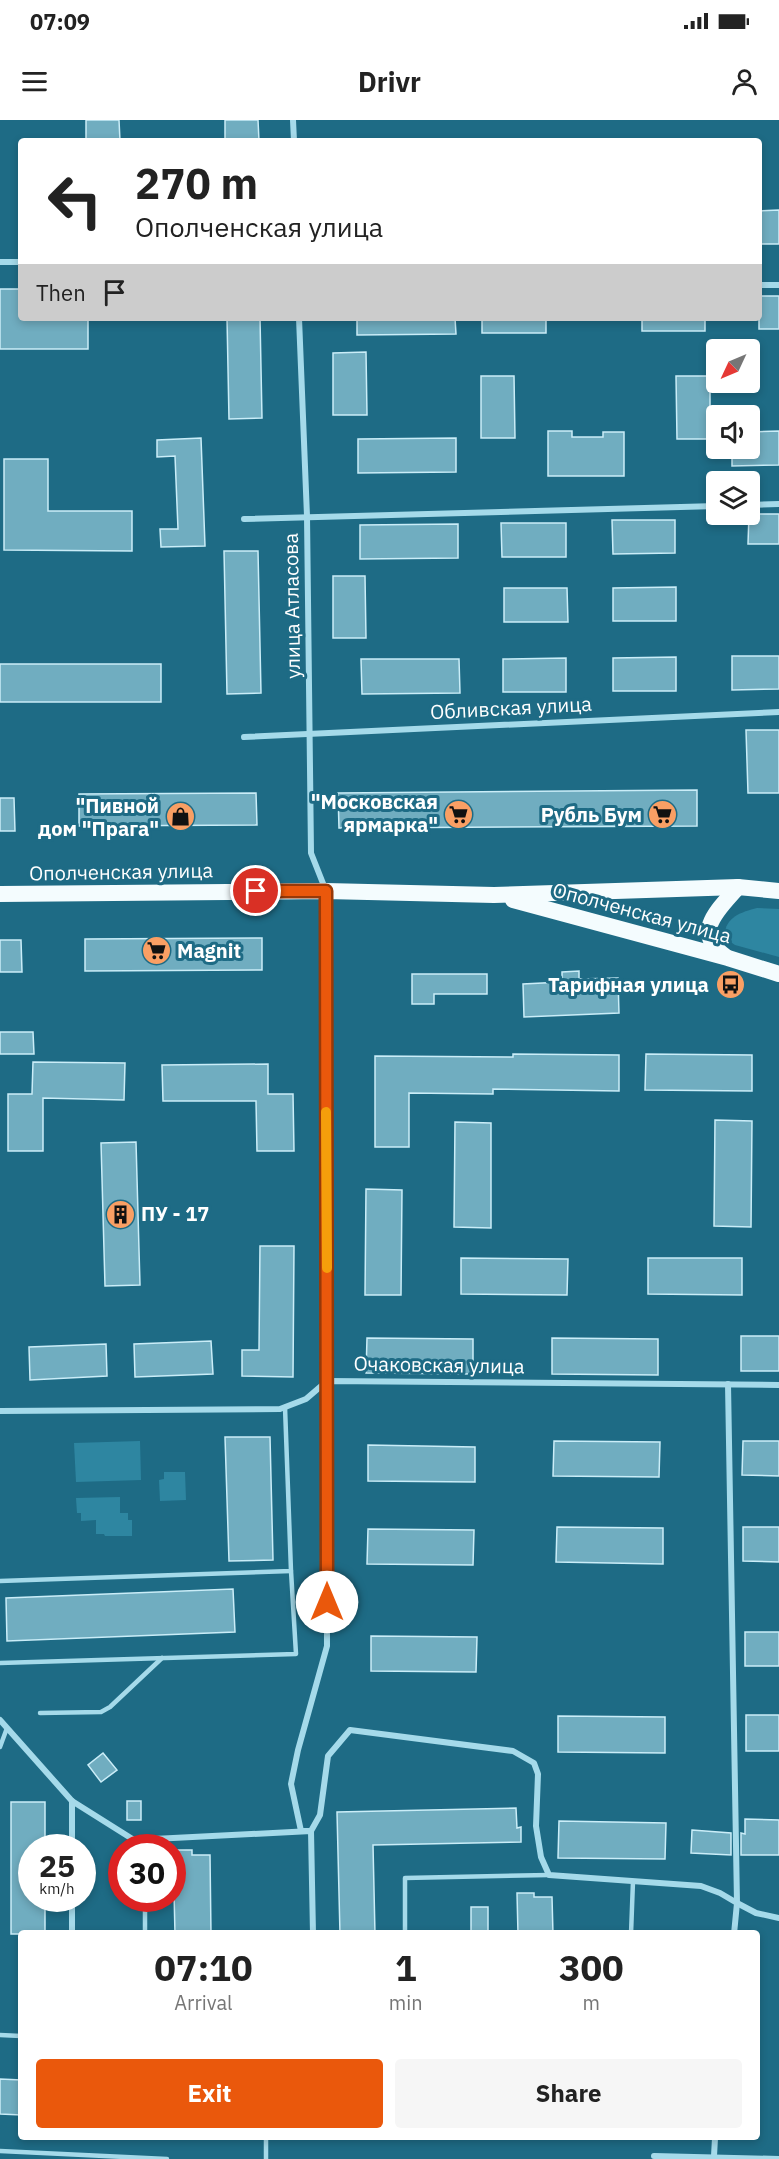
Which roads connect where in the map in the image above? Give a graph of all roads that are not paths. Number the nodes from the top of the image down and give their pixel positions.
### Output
1 (293, 120) edge
2 (294, 138) edge
3 (0, 262) edge
4 (18, 262) edge
5 (762, 285) edge
6 (779, 285) edge
7 (299, 321) edge
8 (779, 504) edge
9 (760, 505) edge
10 (706, 506) edge
11 (307, 516) junction
12 (244, 519) dead end
13 (779, 712) edge
14 (310, 735) junction
15 (244, 737) dead end
16 (738, 887) junction
17 (326, 891) junction
18 (779, 891) edge
19 (0, 894) edge
20 (494, 896) junction
21 (728, 958) junction
22 (779, 974) edge
23 (327, 1381) junction
24 (728, 1384) junction
25 (779, 1385) edge
26 (285, 1407) junction
27 (0, 1411) edge
28 (291, 1572) junction
29 (0, 1581) edge
30 (162, 1658) junction
31 (0, 1663) edge
32 (40, 1713) dead end
33 (0, 1720) edge
34 (7, 1728) junction
35 (0, 1748) edge
36 (72, 1800) junction
37 (311, 1831) junction
38 (72, 1834) edge
39 (125, 1834) edge
40 (186, 1838) edge
41 (549, 1875) junction
42 (633, 1881) junction
43 (737, 1903) junction
44 (72, 1912) edge
45 (145, 1912) edge
46 (779, 1918) edge
47 (72, 1930) edge
48 (145, 1930) edge
49 (313, 1930) edge
50 (405, 1930) edge
51 (631, 1930) edge
52 (734, 1930) edge
53 (0, 2035) edge
54 (18, 2036) edge
55 (266, 2140) edge
56 (715, 2140) edge
57 (0, 2151) edge
58 (654, 2156) dead end
59 (714, 2156) junction
60 (167, 2159) edge
61 (266, 2159) edge
62 (779, 2159) edge

1 - 2 street
3 - 4 street
5 - 6 street
7 - 11 street, улица Атласова
8 - 9 street
10 - 11 street
11 - 12 street
11 - 14 street, улица Атласова
13 - 14 street, Обливская улица
14 - 15 street, Обливская улица
14 - 17 street, улица Атласова
16 - 18 highway, Ополченская улица
16 - 20 highway, Ополченская улица
16 - 21 highway
17 - 19 highway, Ополченская улица
17 - 20 highway, Ополченская улица
17 - 23 street
20 - 21 highway, Ополченская улица
21 - 22 highway, Ополченская улица
23 - 24 street, Очаковская улица
23 - 26 street, Очаковская улица
23 - 37 street
24 - 25 street, Очаковская улица
24 - 43 street
26 - 27 street, Очаковская улица
26 - 28 lane
28 - 29 lane
28 - 30 lane
30 - 31 lane
30 - 32 lane
33 - 34 street
34 - 35 lane
34 - 36 street
36 - 38 street
36 - 39 street
37 - 40 street
37 - 41 street
37 - 49 street
41 - 42 street
41 - 50 lane
42 - 43 street
42 - 51 lane
43 - 46 street
43 - 52 street
44 - 47 street
45 - 48 lane
53 - 54 lane
55 - 61 lane
56 - 59 street
57 - 60 lane
58 - 59 street
59 - 62 street

